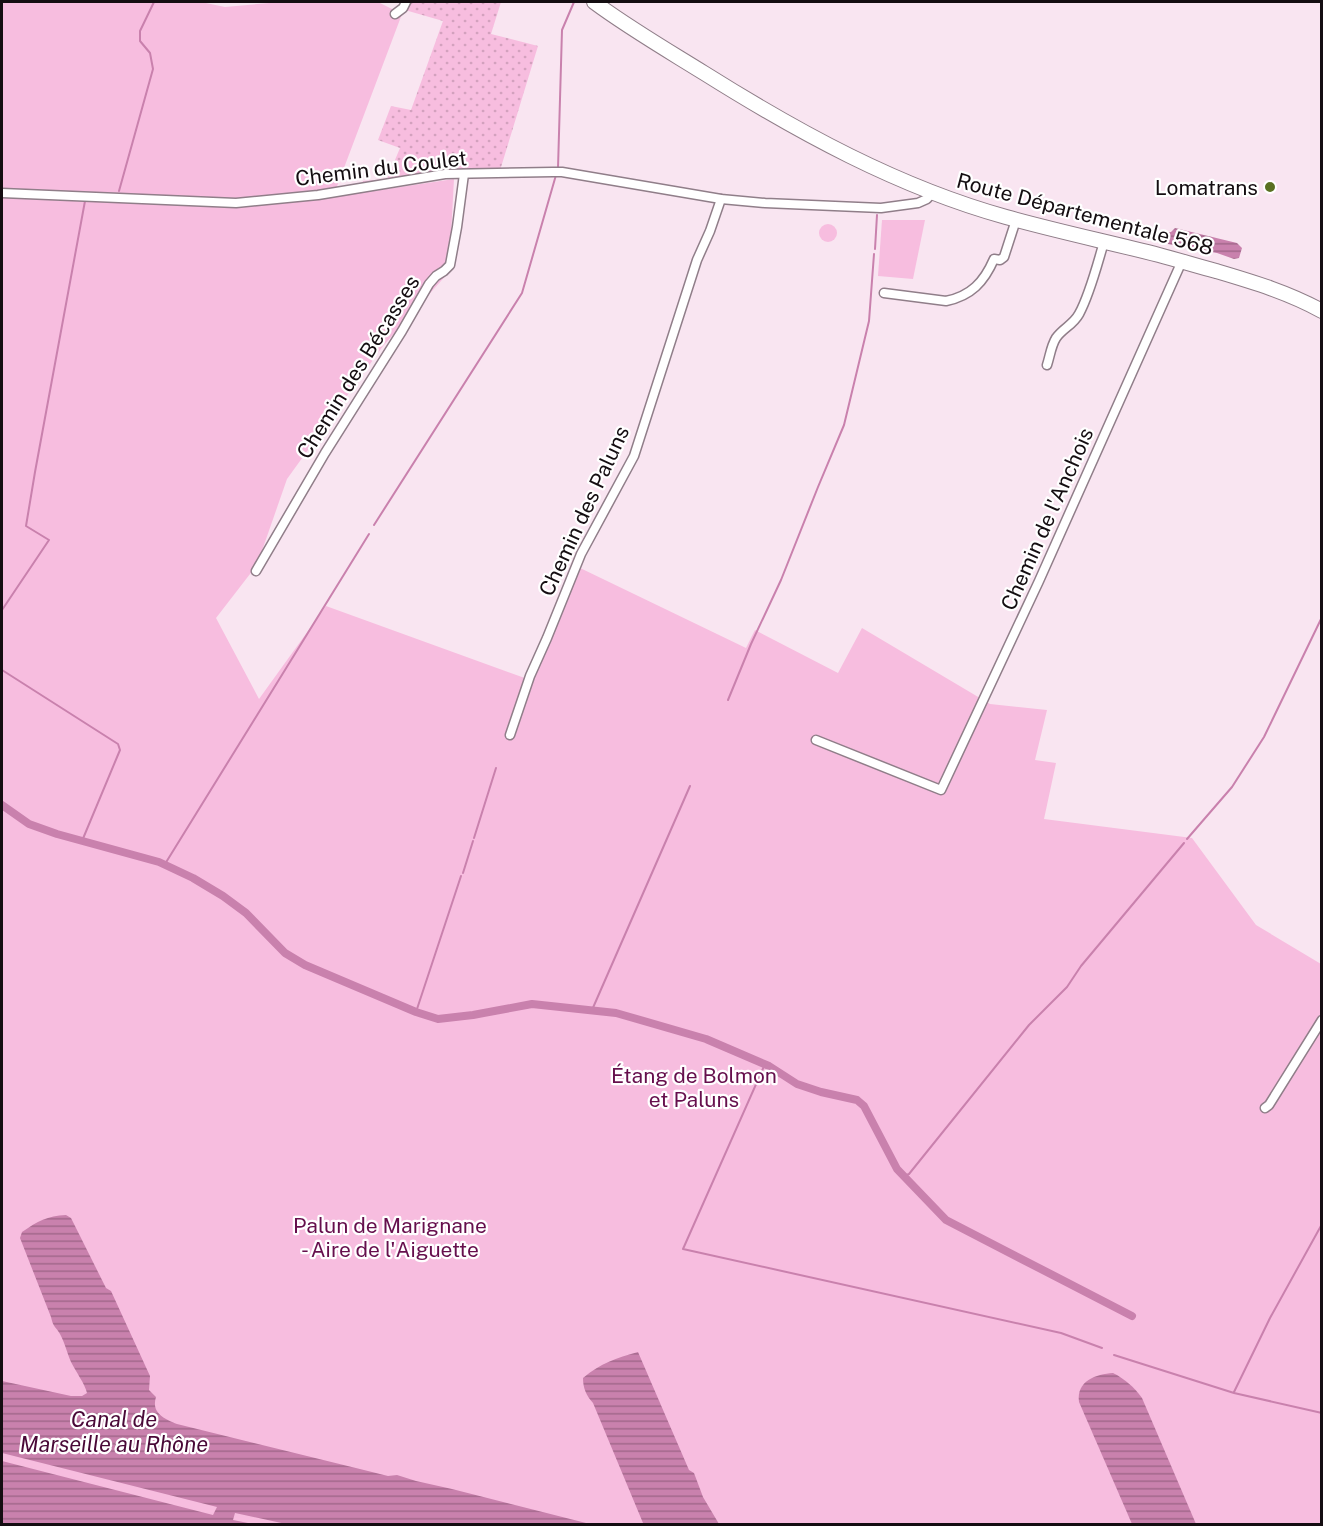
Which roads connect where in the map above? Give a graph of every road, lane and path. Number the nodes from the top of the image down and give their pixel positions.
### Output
1 (406, 2) edge
2 (594, 2) edge
3 (395, 14) dead end
4 (464, 174) junction
5 (933, 192) junction
6 (5, 194) edge
7 (721, 199) junction
8 (1016, 220) junction
9 (1104, 242) junction
10 (1182, 261) junction
11 (884, 293) dead end
12 (1322, 311) edge
13 (1047, 365) dead end
14 (256, 571) dead end
15 (510, 735) dead end
16 (816, 740) dead end
17 (1322, 1020) edge
18 (1265, 1108) dead end

1 - 3 street
2 - 5 main road, Route Départementale 568
4 - 6 street, Chemin du Coulet
4 - 7 street, Chemin du Coulet
4 - 14 street, Chemin des Bécasses
5 - 7 street, Chemin du Coulet
5 - 8 main road, Route Départementale 568
7 - 15 street, Chemin des Paluns
8 - 9 main road, Route Départementale 568
8 - 11 street
9 - 10 main road, Route Départementale 568
9 - 13 street
10 - 12 main road, Route Départementale 568
10 - 16 street, Chemin de l'Anchois
17 - 18 street

